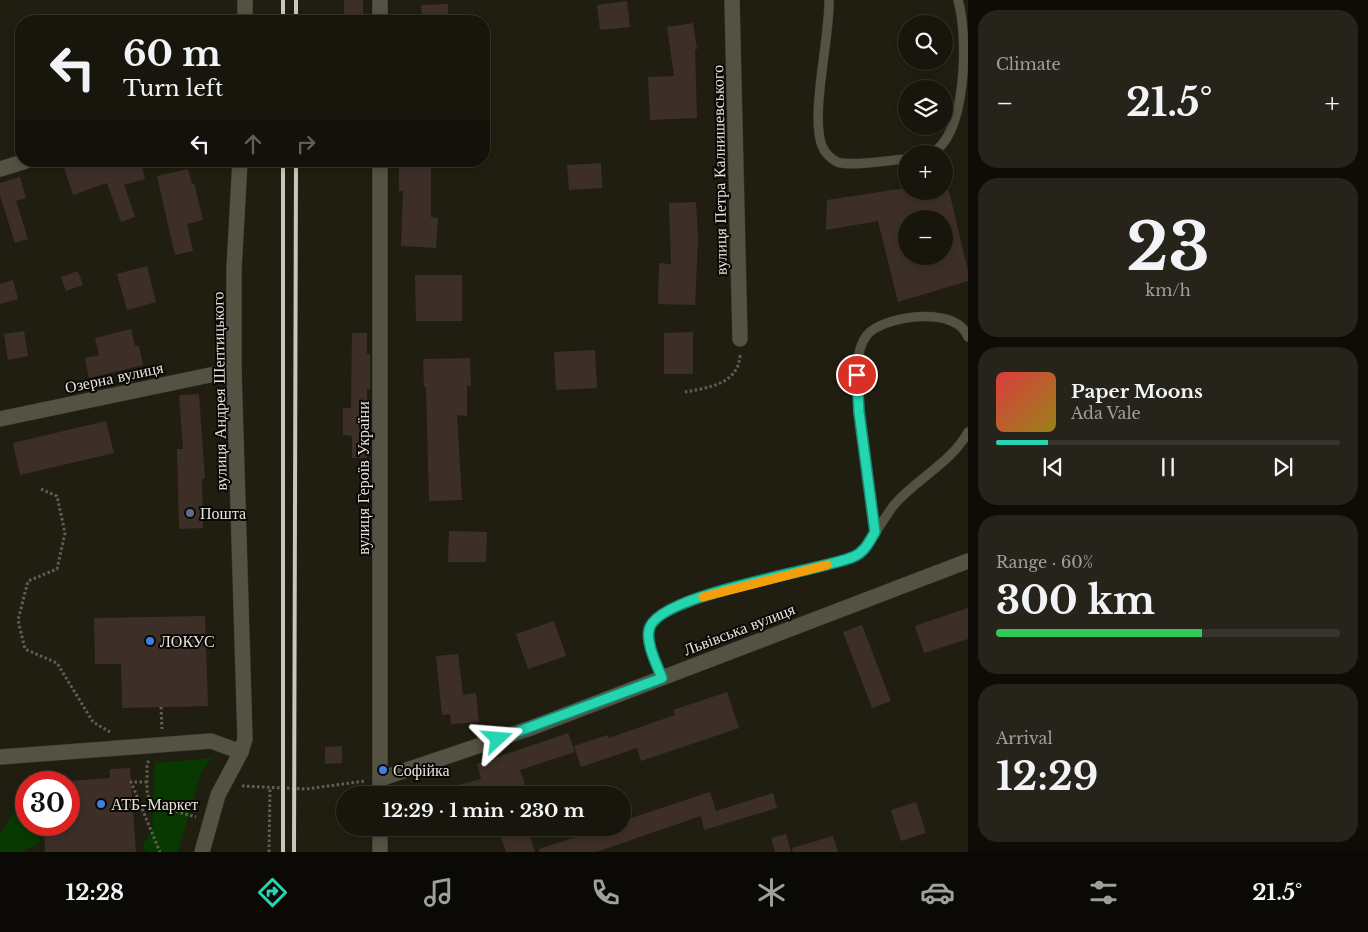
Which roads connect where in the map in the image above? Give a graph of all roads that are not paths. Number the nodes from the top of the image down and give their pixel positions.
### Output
1 (245, 0) edge
2 (380, 0) edge
3 (732, 0) edge
4 (829, 0) edge
5 (958, 0) edge
6 (245, 15) edge
7 (380, 15) edge
8 (943, 145) edge
9 (898, 159) edge
10 (15, 164) edge
11 (240, 167) edge
12 (380, 167) edge
13 (0, 169) edge
14 (968, 337) edge
15 (740, 339) road end
16 (234, 370) junction
17 (0, 419) edge
18 (968, 432) edge
19 (875, 532) junction
20 (968, 560) edge
21 (662, 678) junction
22 (241, 752) junction
23 (0, 758) edge
24 (380, 780) junction
25 (380, 786) edge
26 (380, 836) edge
27 (202, 852) edge
28 (380, 852) edge

1 - 6 street
2 - 7 street
3 - 15 street, вулиця Петра Калнишевського
4 - 9 lane
5 - 8 lane
10 - 13 street
11 - 16 street, вулиця Андрея Шептицького
12 - 24 street, вулиця Героїв України
14 - 19 lane
16 - 17 street, Озерна вулиця
16 - 22 street, вулиця Андрея Шептицького
18 - 19 lane
19 - 21 lane
20 - 21 street, Львівська вулиця
21 - 24 street, Львівська вулиця
22 - 23 street
22 - 27 street, вулиця Андрея Шептицького
24 - 25 street, вулиця Героїв України
26 - 28 street

